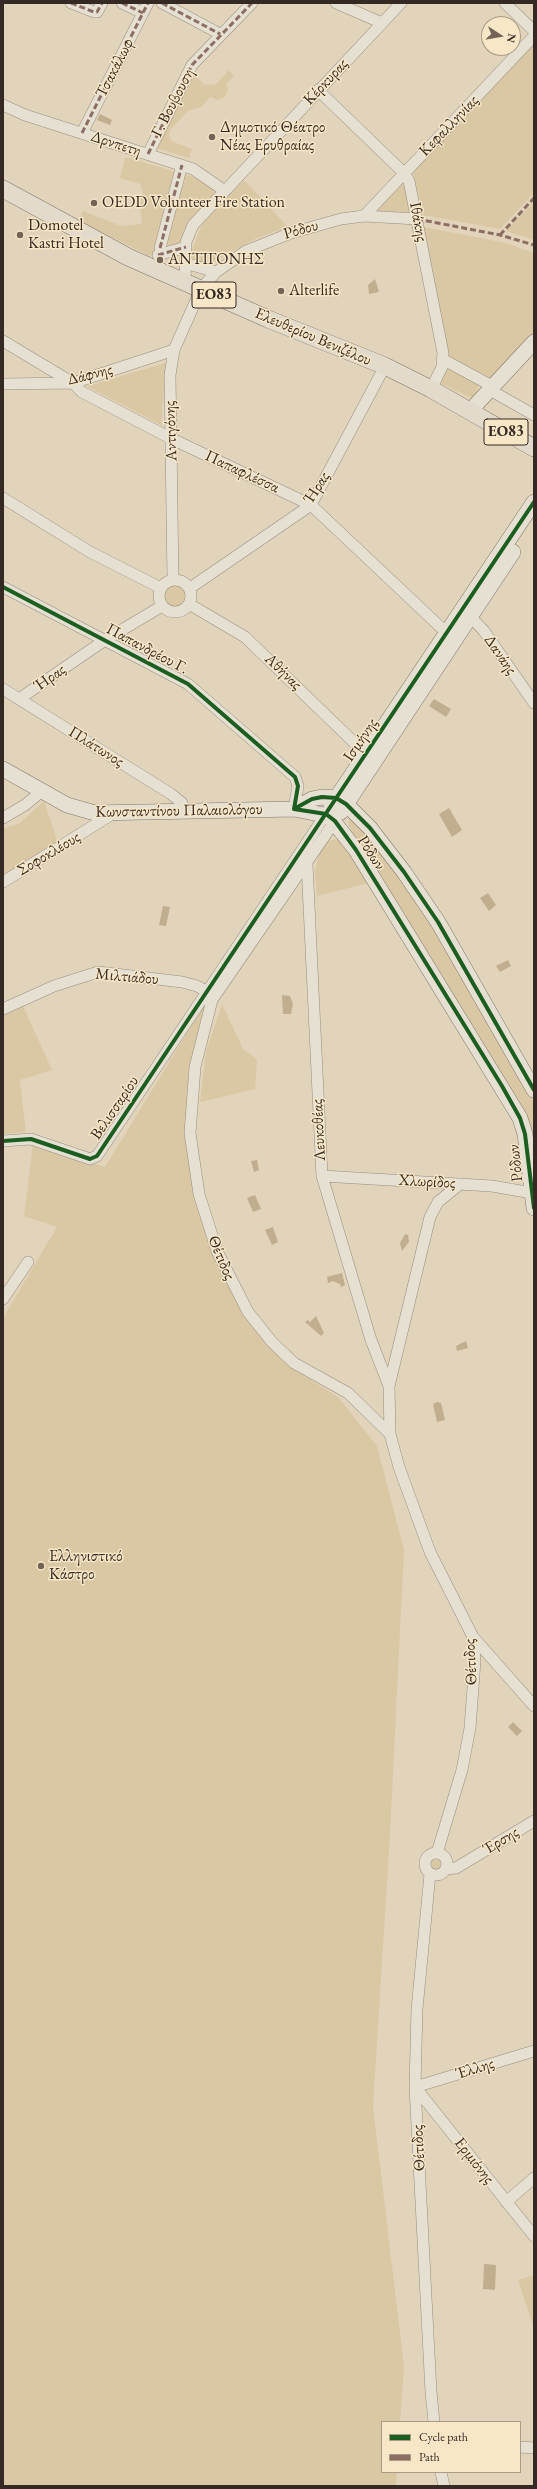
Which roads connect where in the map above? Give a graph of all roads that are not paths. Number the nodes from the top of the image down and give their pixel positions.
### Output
1 (71, 3) edge
2 (102, 3) edge
3 (122, 3) edge
4 (162, 3) edge
5 (252, 3) edge
6 (336, 3) edge
7 (401, 3) edge
8 (505, 3) edge
9 (145, 8) edge
10 (382, 23) junction
11 (534, 30) edge
12 (220, 34) junction
13 (534, 36) edge
14 (318, 90) junction
15 (3, 105) edge
16 (82, 133) junction
17 (148, 154) junction
18 (182, 165) junction
19 (404, 173) junction
20 (3, 189) edge
21 (225, 191) junction
22 (364, 216) junction
23 (417, 219) junction
24 (186, 247) junction
25 (185, 263) junction
26 (216, 272) junction
27 (185, 283) junction
28 (201, 289) junction
29 (3, 341) edge
30 (534, 342) edge
31 (174, 350) junction
32 (534, 356) edge
33 (444, 360) junction
34 (384, 366) junction
35 (73, 383) junction
36 (3, 384) edge
37 (431, 388) junction
38 (495, 390) junction
39 (474, 414) junction
40 (534, 415) edge
41 (172, 439) junction
42 (534, 448) edge
43 (3, 498) edge
44 (534, 502) edge
45 (310, 505) junction
46 (534, 520) edge
47 (173, 580) junction
48 (3, 587) edge
49 (161, 588) junction
50 (190, 588) junction
51 (189, 604) junction
52 (162, 606) junction
53 (466, 613) junction
54 (450, 637) junction
55 (105, 640) junction
56 (3, 689) edge
57 (19, 699) junction
58 (534, 703) edge
59 (366, 754) junction
60 (3, 769) edge
61 (42, 791) junction
62 (341, 801) junction
63 (294, 809) junction
64 (184, 810) junction
65 (114, 813) junction
66 (331, 817) junction
67 (3, 818) edge
68 (307, 864) junction
69 (3, 882) edge
70 (209, 996) junction
71 (3, 1009) edge
72 (534, 1090) edge
73 (3, 1141) edge
74 (322, 1176) junction
75 (460, 1184) junction
76 (532, 1193) junction
77 (534, 1208) edge
78 (28, 1262) dead end
79 (3, 1299) edge
80 (389, 1386) junction
81 (390, 1434) junction
82 (473, 1637) junction
83 (534, 1706) edge
84 (534, 1821) edge
85 (443, 1860) junction
86 (430, 1874) junction
87 (534, 2051) edge
88 (415, 2087) junction
89 (534, 2178) edge
90 (506, 2202) junction
91 (534, 2236) edge
92 (434, 2421) edge
93 (521, 2447) edge
94 (534, 2448) edge
95 (441, 2473) edge
96 (444, 2486) edge

1 - 2 street
3 - 9 street
4 - 12 street
5 - 12 street, Γ. Βουβουση
6 - 10 street
7 - 10 street, Κέρκυρας
8 - 11 street
9 - 16 street, Τσακάλωφ
10 - 14 street, Κέρκυρας
12 - 17 street, Γ. Βουβουση
13 - 19 street, Κεφαλληνίας
14 - 19 street, Ιθάκης
14 - 21 street, Κέρκυρας
15 - 16 street, Δρνπετη
16 - 17 street, Δρνπετη
17 - 18 street, Δρνπετη
18 - 21 street, Δρνπετη
18 - 24 street
19 - 22 street, Κεφαλληνίας
19 - 23 street, Ιθάκης
20 - 27 main road, Ελευθερίου Βενιζέλου / ΕΟ83
21 - 24 street, Κέρκυρας
22 - 23 street, Ρόδου
22 - 26 street, Ρόδου
23 - 33 street, Ιθάκης
24 - 25 street, Κέρκυρας
25 - 26 street
25 - 27 street, Κέρκυρας
26 - 28 street, Ρόδου
27 - 28 main road, Ελευθερίου Βενιζέλου / ΕΟ83
28 - 31 street, Αντιγόνης
28 - 34 main road, Ελευθερίου Βενιζέλου / ΕΟ83
29 - 35 street, Παπαφλέσσα
30 - 38 street
31 - 35 street, Δάφνης
31 - 41 street, Αντιγόνης
32 - 38 street
33 - 37 street
33 - 38 street
34 - 37 main road, Ελευθερίου Βενιζέλου / ΕΟ83
34 - 45 street, Ήρας
35 - 36 street, Δάφνης
35 - 41 street, Παπαφλέσσα
37 - 39 main road, Ελευθερίου Βενιζέλου / ΕΟ83
38 - 39 street
38 - 40 street
39 - 42 main road, Ελευθερίου Βενιζέλου / ΕΟ83
41 - 45 street, Παπαφλέσσα
41 - 47 street, Αντιγόνης
43 - 49 street
44 - 53 street, Ισμήνης
45 - 50 street, Ήρας
45 - 54 street, Παπαφλέσσα
46 - 53 street, Ισμήνης
47 - 49 street
47 - 50 street
48 - 55 street, Παπανδρέου Γ.
49 - 52 street
50 - 51 street
51 - 52 street
51 - 59 street, Αθήνας
52 - 55 street, Ήρας
53 - 54 street, Ισμήνης
53 - 58 street, Δανάης
54 - 59 street, Ισμήνης
54 - 62 street, Ισμήνης
55 - 57 street, Ήρας
55 - 63 street, Παπανδρέου Γ.
56 - 57 street, Πλάτωνος
57 - 64 street, Πλάτωνος
59 - 62 street, Ισμήνης
60 - 61 street, Κωνσταντίνου Παλαιολόγου
61 - 65 street, Κωνσταντίνου Παλαιολόγου
61 - 67 street
62 - 63 street
62 - 66 street, Ισμήνης
62 - 72 street, Ρόδων
63 - 64 street, Κωνσταντίνου Παλαιολόγου
63 - 66 street
64 - 65 street, Κωνσταντίνου Παλαιολόγου
65 - 69 street, Σοφοκλέους
66 - 68 street, Ισμήνης
66 - 70 street, Ισμήνης
66 - 76 street, Ρόδων
68 - 70 street, Ισμήνης
68 - 74 street, Λευκοθέας
70 - 71 street, Μιλτιάδου
70 - 73 street, Βελισσαρίου
70 - 81 street, Θέτιδος
74 - 75 street, Χλωρίδος
74 - 80 street, Λευκοθέας
75 - 76 street, Χλωρίδος
75 - 80 street, Θέτιδος
76 - 77 street, Ρόδων
78 - 79 street
80 - 81 street, Θέτιδος
81 - 82 street, Θέτιδος
82 - 83 street
82 - 85 street, Θέτιδος
84 - 85 street, Έρσης
85 - 86 street, Έρσης
85 - 86 street, Θέτιδος
86 - 88 street, Θέτιδος
87 - 88 street, Έλλης
88 - 90 street, Ερμιόνης
88 - 92 street, Θέτιδος
89 - 90 street
90 - 91 street, Ερμιόνης
93 - 94 street
95 - 96 street

